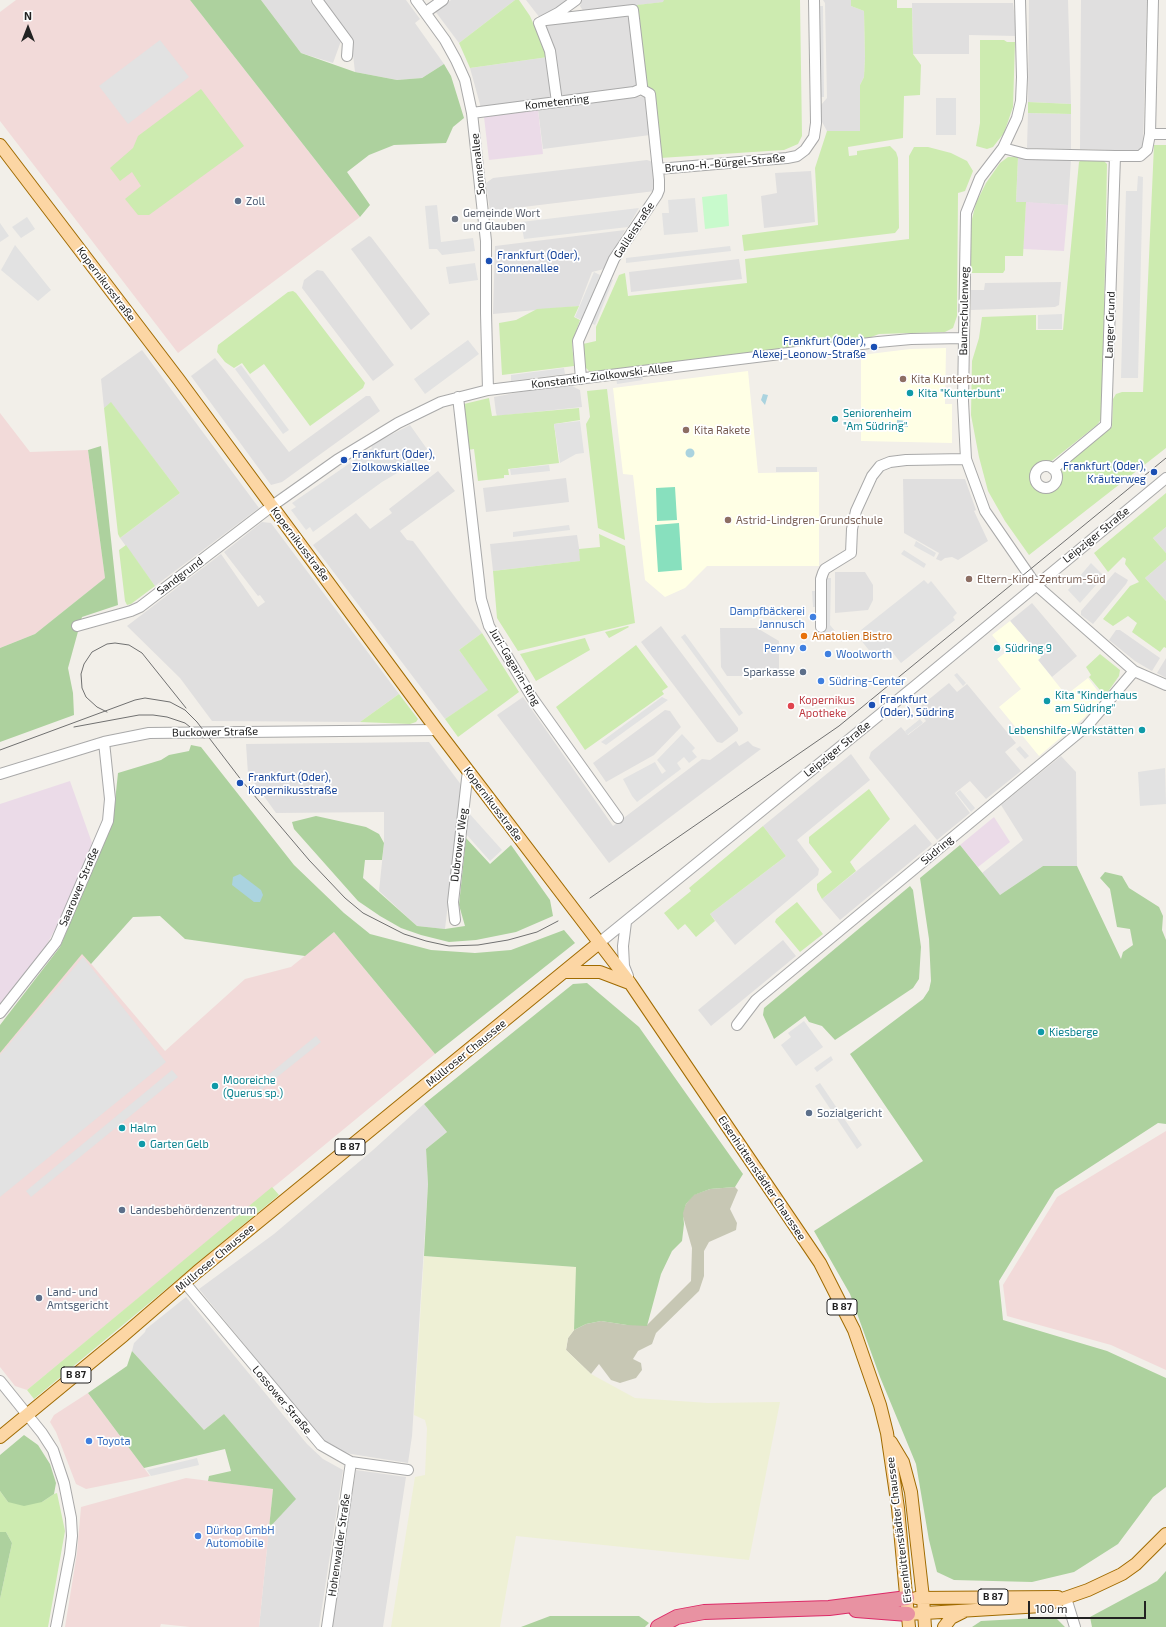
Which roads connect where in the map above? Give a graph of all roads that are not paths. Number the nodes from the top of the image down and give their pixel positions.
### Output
1 (317, 0) edge
2 (416, 0) edge
3 (443, 0) edge
4 (814, 0) edge
5 (1020, 0) edge
6 (1153, 0) edge
7 (576, 1) edge
8 (426, 12) junction
9 (581, 16) junction
10 (546, 20) junction
11 (347, 56) dead end
12 (641, 89) junction
13 (557, 102) junction
14 (472, 113) junction
15 (1150, 134) junction
16 (1166, 134) edge
17 (0, 145) edge
18 (1003, 148) junction
19 (1115, 156) junction
20 (658, 169) junction
21 (963, 338) junction
22 (581, 379) junction
23 (488, 390) junction
24 (458, 397) junction
25 (966, 459) junction
26 (1053, 469) dead end
27 (1166, 478) edge
28 (272, 506) junction
29 (1036, 585) junction
30 (77, 626) dead end
31 (821, 627) dead end
32 (1134, 671) junction
33 (1166, 685) edge
34 (437, 730) junction
35 (104, 742) junction
36 (468, 770) junction
37 (0, 774) edge
38 (618, 818) dead end
39 (455, 920) dead end
40 (626, 922) junction
41 (599, 943) junction
42 (566, 972) junction
43 (630, 983) junction
44 (0, 1013) edge
45 (737, 1025) dead end
46 (184, 1283) junction
47 (0, 1381) edge
48 (28, 1415) junction
49 (887, 1434) junction
50 (0, 1437) edge
51 (351, 1462) junction
52 (408, 1470) dead end
53 (1166, 1534) edge
54 (907, 1598) junction
55 (923, 1598) junction
56 (1066, 1598) junction
57 (829, 1608) junction
58 (973, 1609) junction
59 (725, 1612) junction
60 (924, 1613) junction
61 (909, 1620) edge
62 (56, 1627) edge
63 (327, 1627) edge
64 (658, 1627) edge
65 (679, 1627) edge
66 (925, 1627) edge
67 (944, 1627) edge
68 (1075, 1627) edge

1 - 11 street
2 - 8 street, Sonnenallee
3 - 8 street
4 - 20 street, Bruno-H.-Bürgel-Straße
5 - 18 street, Baumschulenweg
6 - 15 street
7 - 9 street
7 - 10 street
8 - 14 street, Sonnenallee
9 - 10 street
9 - 12 street
10 - 13 street
12 - 13 street, Kometenring
12 - 20 street, Galileistraße
13 - 14 street, Kometenring
14 - 23 street, Sonnenallee
15 - 16 street
15 - 19 street
17 - 28 main road, Kopernikusstraße
18 - 19 street
18 - 21 street, Baumschulenweg
19 - 26 street, Langer Grund
20 - 22 street, Galileistraße
21 - 22 street, Konstantin-Ziolkowski-Allee
21 - 25 street, Baumschulenweg
22 - 23 street, Konstantin-Ziolkowski-Allee
23 - 24 street, Konstantin-Ziolkowski-Allee
24 - 28 street, Konstantin-Ziolkowski-Allee
24 - 38 street, Juri-Gagarin-Ring
25 - 29 street, Baumschulenweg
25 - 31 street
27 - 29 street, Leipziger Straße
28 - 30 street, Sandgrund
28 - 34 main road, Kopernikusstraße
29 - 32 street
29 - 40 street, Leipziger Straße
32 - 33 street
32 - 45 street, Südring
34 - 35 street, Buckower Straße
34 - 36 main road, Kopernikusstraße
35 - 37 street, Buckower Straße
35 - 44 street, Saarower Straße
36 - 39 street, Dubrower Weg
36 - 41 main road, Kopernikusstraße
40 - 41 street, Leipziger Straße
40 - 43 street
41 - 42 main road, Müllroser Chaussee / B 87
41 - 43 main road, Eisenhüttenstädter Chaussee / B 87
42 - 43 main road
42 - 46 main road, Müllroser Chaussee / B 87
43 - 49 main road, Eisenhüttenstädter Chaussee / B 87
46 - 48 main road, Müllroser Chaussee / B 87
46 - 51 street, Lossower Straße
47 - 48 street
48 - 50 main road, Müllroser Chaussee / B 87
48 - 62 street
49 - 54 main road, Eisenhüttenstädter Chaussee / B 87
49 - 55 main road, Eisenhüttenstädter Chaussee / B 87
51 - 52 street, Lossower Straße
51 - 63 street, Hohenwalder Straße
53 - 56 main road, B 87
54 - 55 main road, B 87
54 - 57 highway
54 - 61 main road, Eisenhüttenstädter Chaussee / B 87
55 - 56 main road, B 87
55 - 60 main road, Eisenhüttenstädter Chaussee / B 87
56 - 58 main road, B 87
56 - 68 street
57 - 59 highway
57 - 61 highway
58 - 60 main road, B 87
58 - 67 main road
59 - 64 highway
59 - 65 highway
60 - 61 main road, B 87
60 - 66 main road, Eisenhüttenstädter Chaussee

